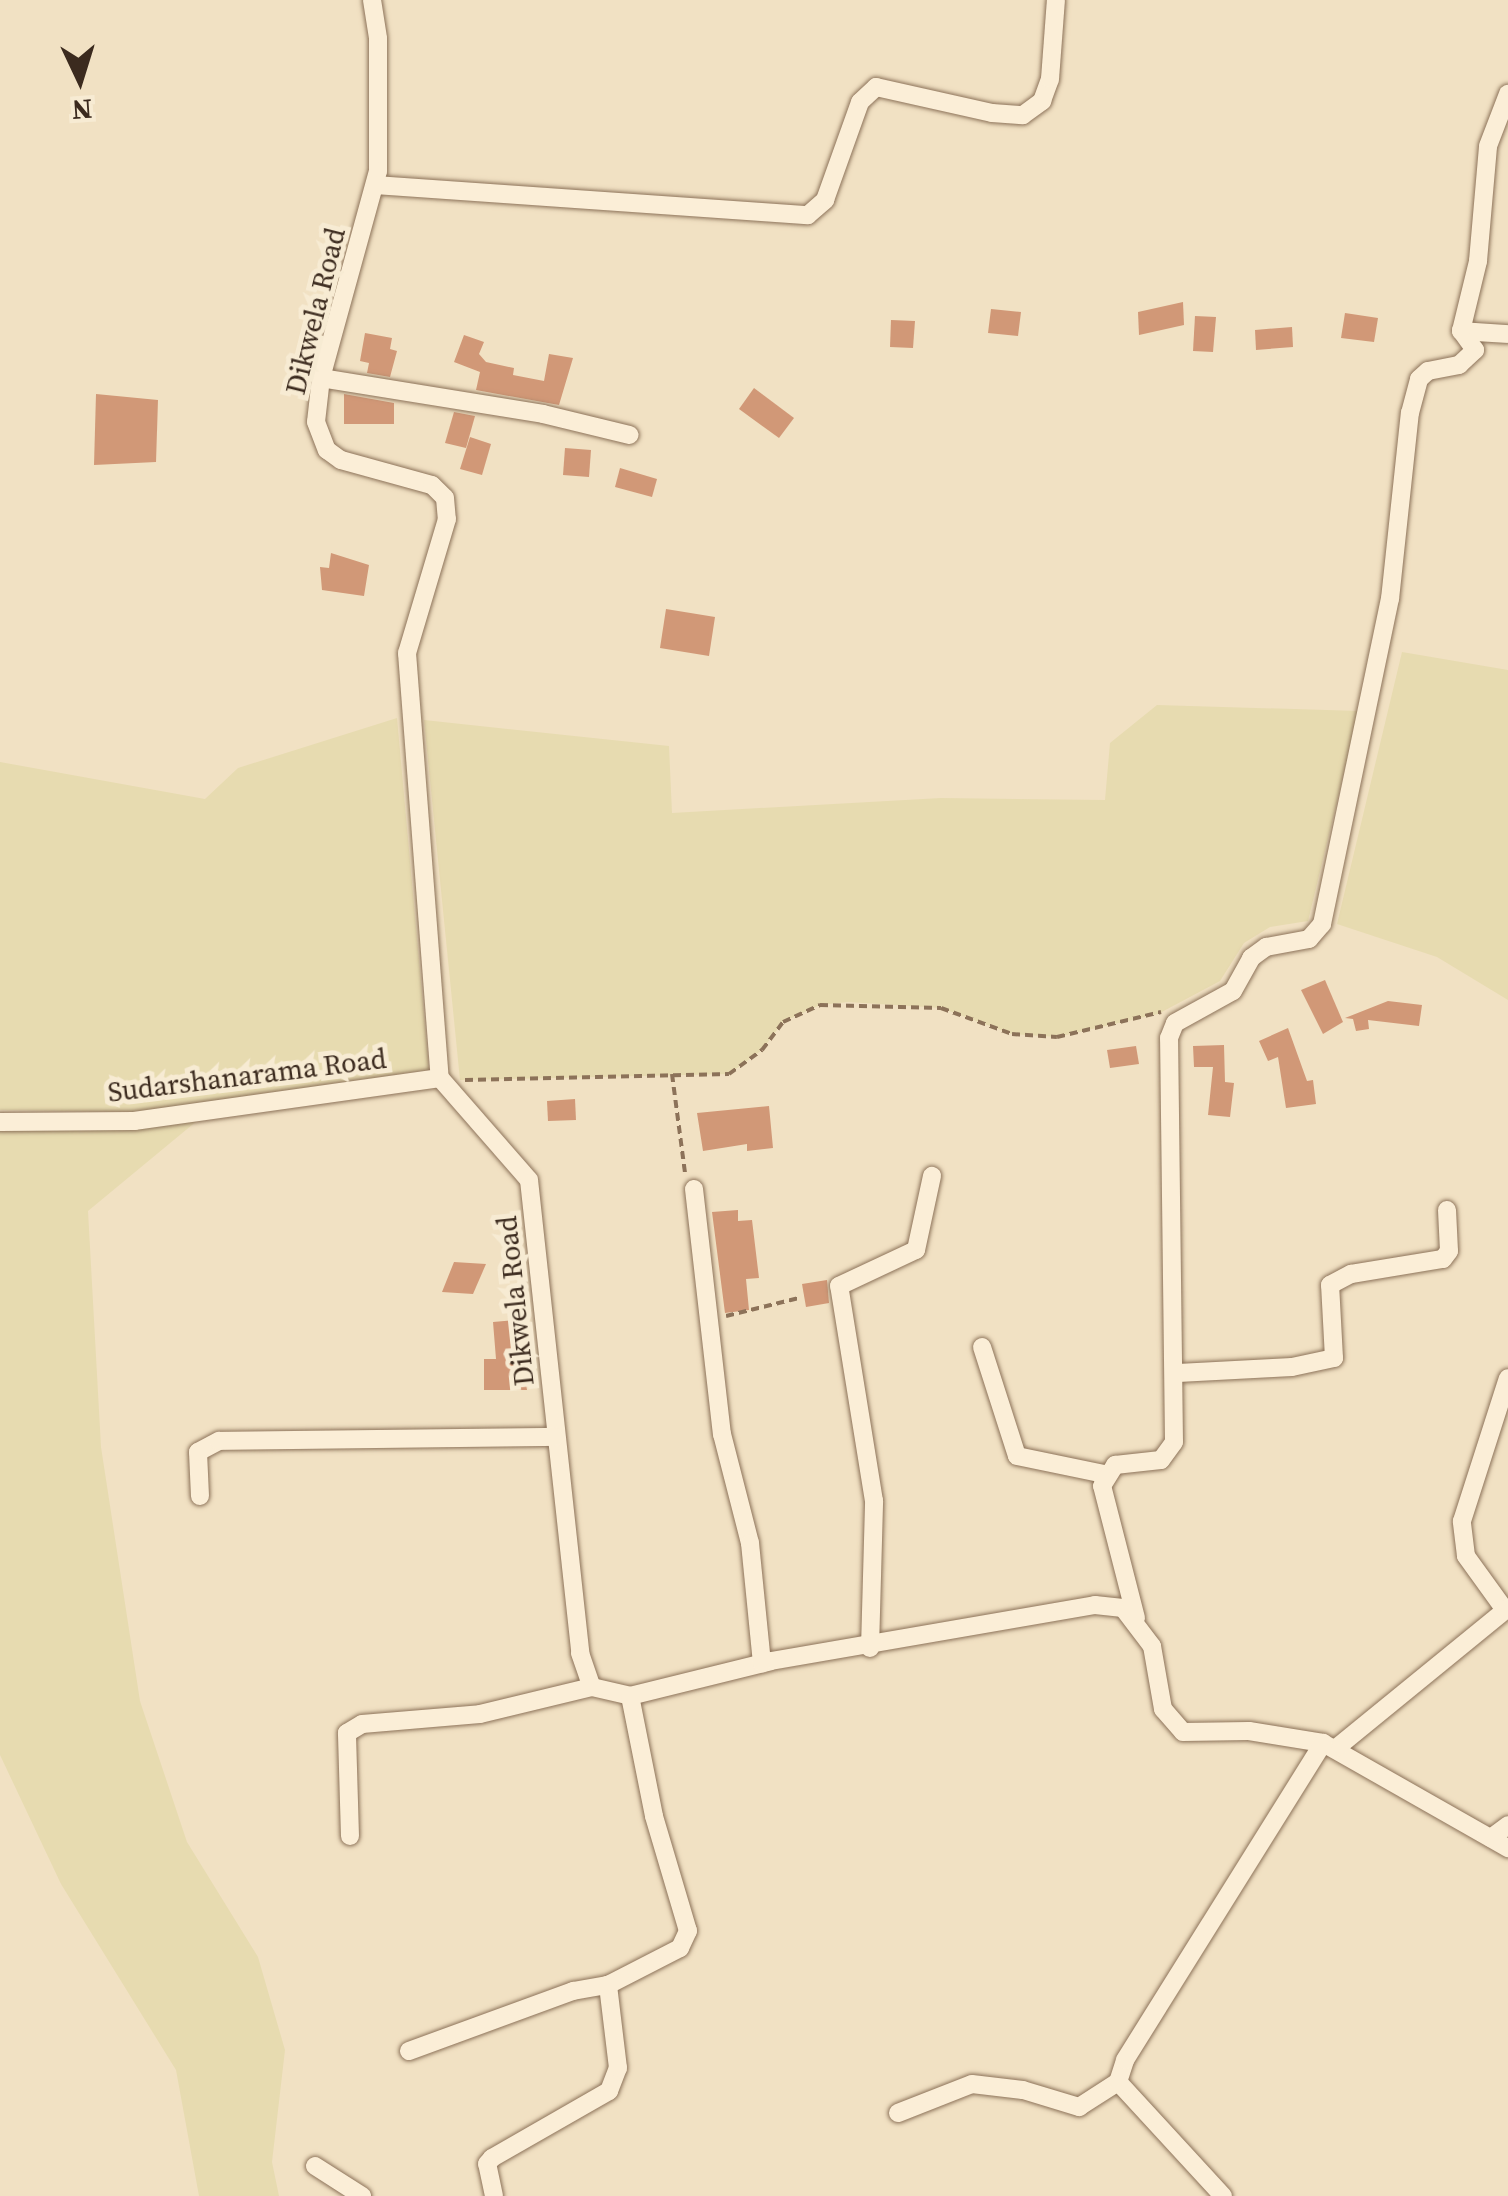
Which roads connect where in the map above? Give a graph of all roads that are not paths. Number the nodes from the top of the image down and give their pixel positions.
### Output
1 (372, 0) edge
2 (1056, 0) edge
3 (1508, 94) edge
4 (375, 185) junction
5 (1461, 331) junction
6 (1508, 334) edge
7 (320, 378) junction
8 (630, 436) dead end
9 (440, 1078) junction
10 (0, 1122) edge
11 (932, 1176) dead end
12 (694, 1189) road end
13 (1447, 1210) dead end
14 (982, 1347) dead end
15 (1178, 1373) junction
16 (1508, 1378) edge
17 (555, 1437) junction
18 (1104, 1474) junction
19 (200, 1496) dead end
20 (1507, 1609) edge
21 (1136, 1618) junction
22 (870, 1648) junction
23 (762, 1663) junction
24 (592, 1687) junction
25 (630, 1696) junction
26 (1329, 1746) junction
27 (1508, 1825) edge
28 (350, 1836) dead end
29 (1491, 1838) junction
30 (1508, 1848) edge
31 (608, 1985) junction
32 (409, 2052) dead end
33 (1118, 2082) junction
34 (898, 2113) dead end
35 (315, 2166) dead end
36 (362, 2196) edge
37 (494, 2196) edge
38 (1223, 2196) edge

1 - 4 street, Dikwela Road
2 - 4 street
3 - 5 street
4 - 7 street, Dikwela Road
5 - 6 street
5 - 15 street
7 - 8 street
7 - 9 street, Dikwela Road
9 - 10 street, Sudarshanarama Road
9 - 17 street, Dikwela Road
11 - 22 street
12 - 23 street
13 - 15 street
14 - 18 street
15 - 18 street
16 - 20 street
17 - 19 street
17 - 24 street, Dikwela Road
18 - 21 street
20 - 26 street
21 - 22 street
21 - 26 street
22 - 23 street
23 - 25 street
24 - 25 street
24 - 28 street
25 - 31 street
26 - 29 street
26 - 33 street
27 - 29 street
29 - 30 street
31 - 32 street
31 - 37 street
33 - 34 street
33 - 38 street
35 - 36 street

